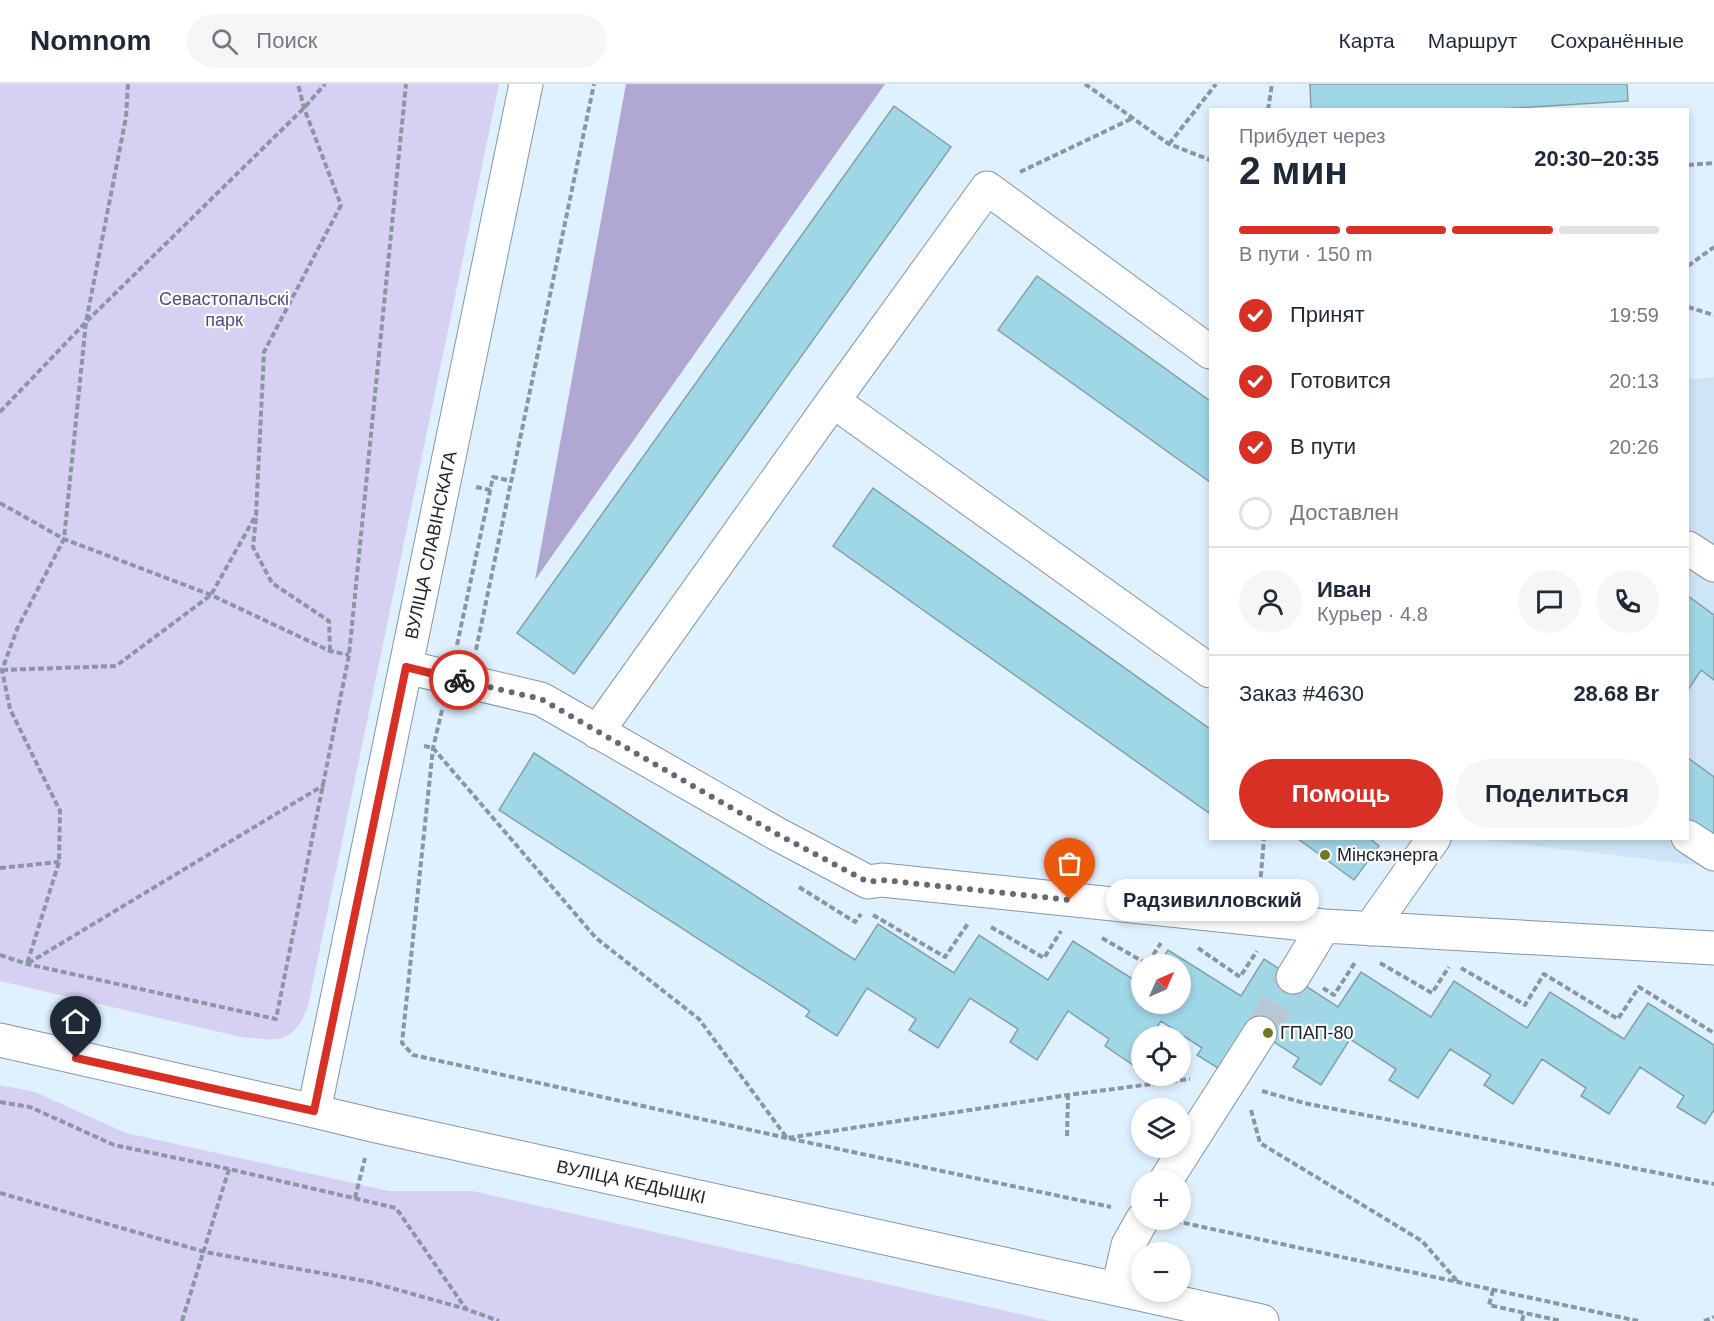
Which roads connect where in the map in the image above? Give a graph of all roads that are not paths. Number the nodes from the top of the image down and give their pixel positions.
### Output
1 (526, 84) edge
2 (1209, 351) edge
3 (833, 401) junction
4 (1689, 549) edge
5 (1714, 565) edge
6 (406, 667) junction
7 (1209, 670) edge
8 (597, 732) junction
9 (1689, 838) edge
10 (1433, 840) edge
11 (1714, 854) edge
12 (1324, 926) junction
13 (1370, 929) junction
14 (1714, 948) edge
15 (1293, 977) tunnel mouth
16 (1260, 1033) tunnel mouth
17 (0, 1040) edge
18 (314, 1111) junction
19 (1173, 1170) edge
20 (1130, 1214) edge
21 (1118, 1289) junction
22 (1262, 1321) edge

1 - 6 street, ВУЛІЦА СЛАВІНСКАГА
2 - 3 street
3 - 7 street
3 - 8 street
4 - 5 street
6 - 8 street
6 - 18 street, ВУЛІЦА СЛАВІНСКАГА
8 - 12 street
9 - 11 street
10 - 13 street
12 - 13 street
12 - 15 street
13 - 14 street
16 - 19 street
17 - 18 street, ВУЛІЦА КЕДЫШКІ
18 - 21 street, ВУЛІЦА КЕДЫШКІ
20 - 21 street
21 - 22 street, ВУЛІЦА КЕДЫШКІ

